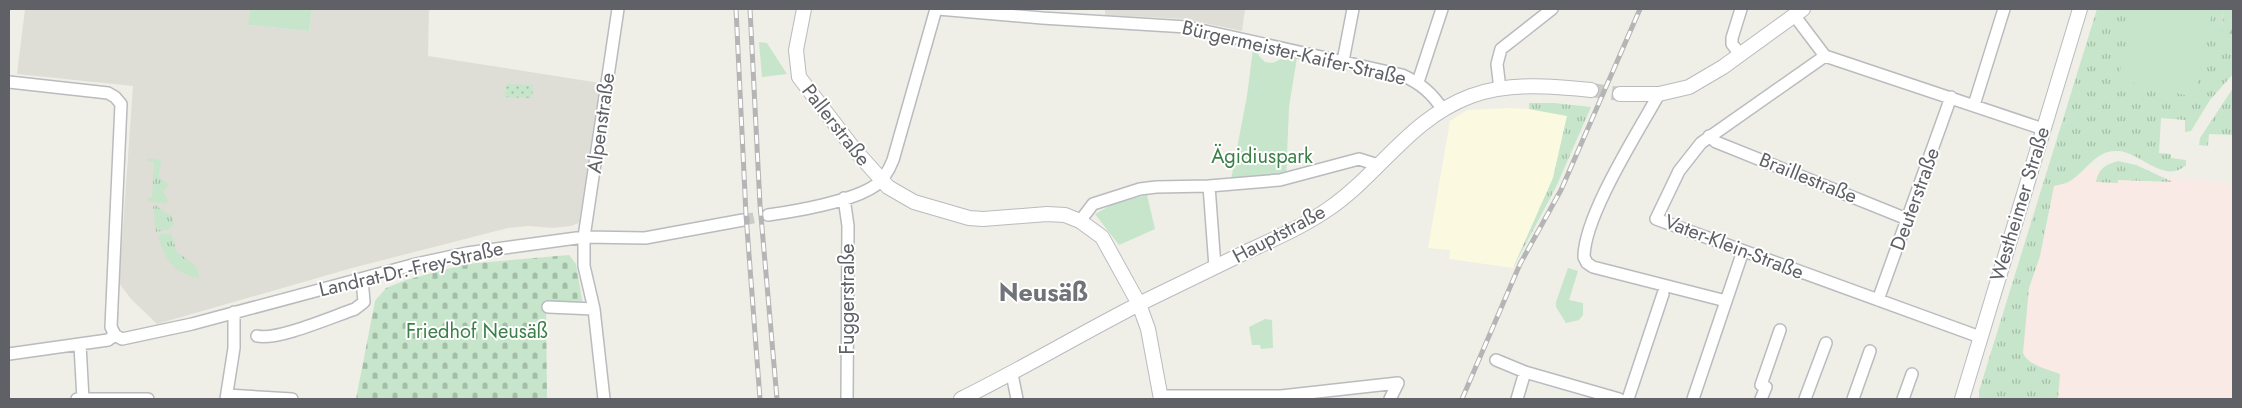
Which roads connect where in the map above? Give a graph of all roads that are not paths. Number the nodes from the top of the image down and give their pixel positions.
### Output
1 (618, 9) edge
2 (804, 9) edge
3 (937, 9) edge
4 (1442, 9) edge
5 (1552, 9) edge
6 (1740, 9) edge
7 (2004, 9) edge
8 (2080, 9) edge
9 (1353, 11) edge
10 (1798, 12) edge
11 (1043, 14) edge
12 (1740, 54) junction
13 (1825, 56) junction
14 (1343, 61) junction
15 (9, 82) edge
16 (1418, 82) junction
17 (1500, 89) junction
18 (1591, 90) tunnel mouth
19 (1620, 94) tunnel mouth
20 (1951, 97) junction
21 (1656, 100) junction
22 (1974, 105) junction
23 (1443, 110) junction
24 (2043, 129) junction
25 (1709, 136) junction
26 (1378, 165) junction
27 (881, 181) junction
28 (1209, 186) junction
29 (844, 198) junction
30 (768, 215) tunnel mouth
31 (1908, 219) junction
32 (742, 220) tunnel mouth
33 (1080, 220) junction
34 (584, 237) junction
35 (1742, 250) junction
36 (1215, 267) junction
37 (362, 279) junction
38 (1663, 294) dead end
39 (1878, 300) junction
40 (1726, 301) junction
41 (1139, 304) junction
42 (548, 307) dead end
43 (594, 309) junction
44 (234, 312) junction
45 (1780, 330) dead end
46 (115, 335) junction
47 (257, 336) dead end
48 (1980, 337) junction
49 (1826, 343) dead end
50 (80, 345) junction
51 (1870, 350) dead end
52 (9, 354) edge
53 (1496, 360) dead end
54 (1525, 372) junction
55 (1012, 374) junction
56 (1912, 374) dead end
57 (227, 397) edge
58 (1161, 398) edge
59 (1280, 398) edge
60 (78, 399) edge
61 (83, 399) edge
62 (148, 399) edge
63 (292, 399) edge
64 (604, 399) edge
65 (847, 399) edge
66 (961, 399) edge
67 (1017, 399) edge
68 (1390, 399) edge
69 (1517, 399) edge
70 (1619, 399) edge
71 (1628, 399) edge
72 (1693, 399) edge
73 (1761, 399) edge
74 (1806, 399) edge
75 (1853, 399) edge
76 (1903, 399) edge
77 (1962, 399) edge

1 - 34 street, Alpenstraße
2 - 27 street, Pallerstraße
3 - 11 street, Bürgermeister-Kaifer-Straße
3 - 27 street
4 - 16 street
5 - 17 street
6 - 12 street
7 - 22 street
8 - 24 street, Westheimer Straße
9 - 14 street
10 - 12 street
10 - 13 street
11 - 14 street, Bürgermeister-Kaifer-Straße
12 - 21 street
13 - 20 street
13 - 25 street, Vater-Klein-Straße
14 - 16 street, Bürgermeister-Kaifer-Straße
15 - 46 street
16 - 23 street, Bürgermeister-Kaifer-Straße
17 - 18 street, Hauptstraße
17 - 23 street, Hauptstraße
19 - 21 street
20 - 22 street
20 - 31 street, Deuterstraße
21 - 40 street
22 - 24 street
23 - 26 street, Hauptstraße
24 - 48 street, Westheimer Straße
25 - 31 street, Braillestraße
25 - 35 street, Vater-Klein-Straße
26 - 28 street
26 - 36 street, Hauptstraße
27 - 29 street
27 - 33 street, Pallerstraße
28 - 33 street
28 - 36 street
29 - 30 street
29 - 65 street, Fuggerstraße
31 - 39 street, Deuterstraße
32 - 34 street, Landrat-Dr.-Frey-Straße
33 - 41 street
34 - 37 street, Landrat-Dr.-Frey-Straße
34 - 43 street, Alpenstraße
35 - 39 street, Vater-Klein-Straße
35 - 40 street
36 - 41 street, Hauptstraße
37 - 44 street, Landrat-Dr.-Frey-Straße
37 - 47 street
38 - 71 street
39 - 48 street, Vater-Klein-Straße
40 - 72 street
41 - 55 street, Hauptstraße
41 - 58 street
42 - 43 street
43 - 64 street, Alpenstraße
44 - 46 street, Landrat-Dr.-Frey-Straße
44 - 57 street
45 - 73 street
46 - 50 street, Landrat-Dr.-Frey-Straße
48 - 77 street, Westheimer Straße
49 - 74 street
50 - 52 street, Landrat-Dr.-Frey-Straße
50 - 61 street
51 - 75 street
53 - 54 street
54 - 69 street
54 - 70 street
55 - 66 street, Hauptstraße
55 - 67 street
56 - 76 street
57 - 63 street
58 - 59 street
59 - 68 street
60 - 61 street
61 - 62 street

